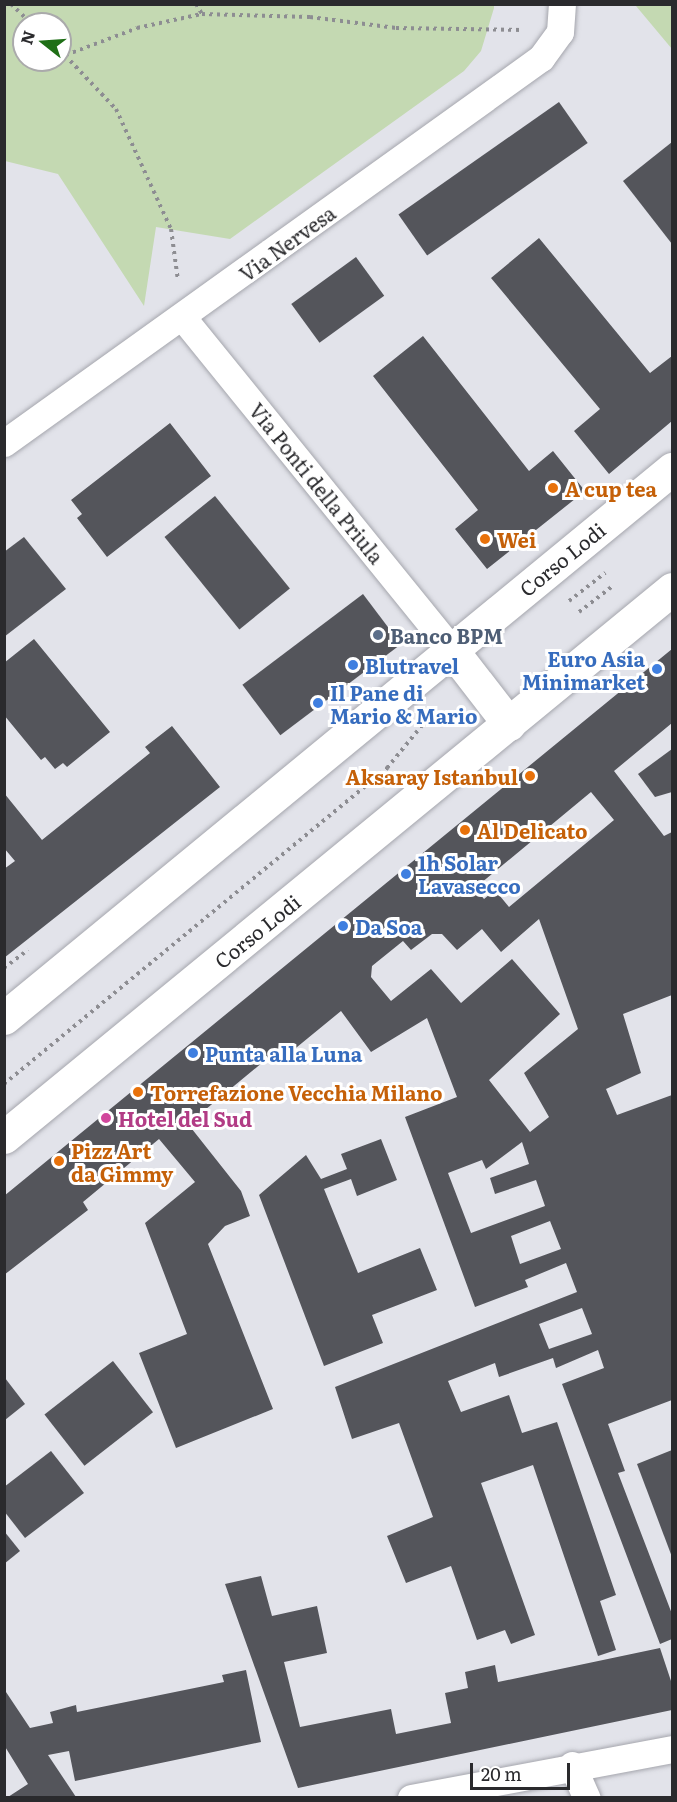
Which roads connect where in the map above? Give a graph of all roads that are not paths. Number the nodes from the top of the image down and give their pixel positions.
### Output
1 (562, 4) edge
2 (183, 318) junction
3 (4, 443) edge
4 (672, 469) edge
5 (672, 590) edge
6 (451, 649) junction
7 (509, 724) junction
8 (4, 1018) edge
9 (4, 1137) edge
10 (672, 1749) edge
11 (572, 1765) junction
12 (411, 1797) edge
13 (587, 1797) edge

1 - 2 street, Via Nervesa
2 - 3 street, Via Nervesa
2 - 6 street, Via Ponti della Priula
4 - 6 main road, Corso Lodi
5 - 7 main road, Corso Lodi
6 - 7 main road
6 - 8 main road, Corso Lodi
7 - 9 main road, Corso Lodi
10 - 11 street
11 - 12 street
11 - 13 street

